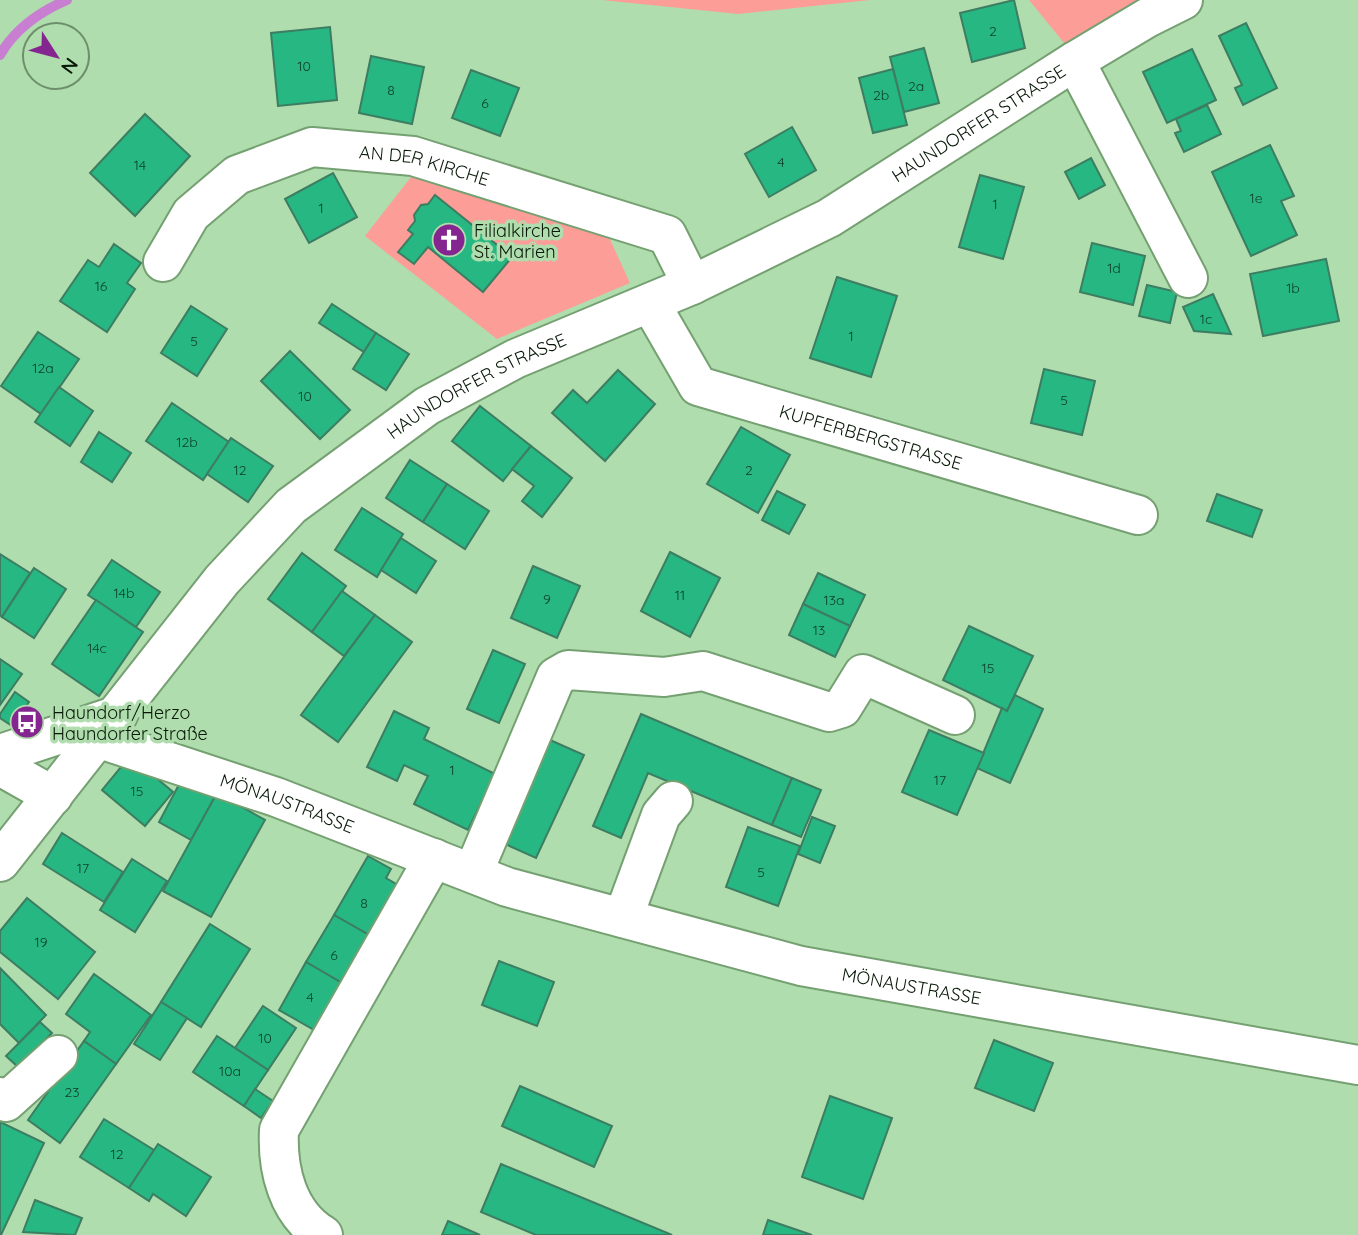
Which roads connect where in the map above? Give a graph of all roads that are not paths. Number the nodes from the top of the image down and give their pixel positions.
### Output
1 (1183, 0) edge
2 (1075, 61) junction
3 (163, 262) dead end
4 (1188, 278) dead end
5 (692, 285) junction
6 (650, 303) junction
7 (1138, 515) dead end
8 (955, 715) dead end
9 (109, 727) junction
10 (0, 754) edge
11 (0, 766) edge
12 (53, 796) junction
13 (673, 801) dead end
14 (434, 858) junction
15 (0, 862) edge
16 (473, 873) junction
17 (623, 918) junction
18 (58, 1055) dead end
19 (1358, 1065) edge
20 (0, 1097) edge
21 (323, 1235) edge

1 - 2 street, HAUNDORFER STRASSE
2 - 4 street, HAUNDORFER STRASSE
2 - 5 street, HAUNDORFER STRASSE
3 - 5 street, AN DER KIRCHE
5 - 6 street, HAUNDORFER STRASSE
6 - 7 street, KUPFERBERGSTRASSE
6 - 9 street, HAUNDORFER STRASSE
8 - 16 street
9 - 10 street
9 - 12 street, HAUNDORFER STRASSE
9 - 14 street, MÖNAUSTRASSE
11 - 12 street
12 - 15 street, HAUNDORFER STRASSE
13 - 17 street
14 - 16 street, MÖNAUSTRASSE
14 - 21 street
16 - 17 street, MÖNAUSTRASSE
17 - 19 street, MÖNAUSTRASSE
18 - 20 street

